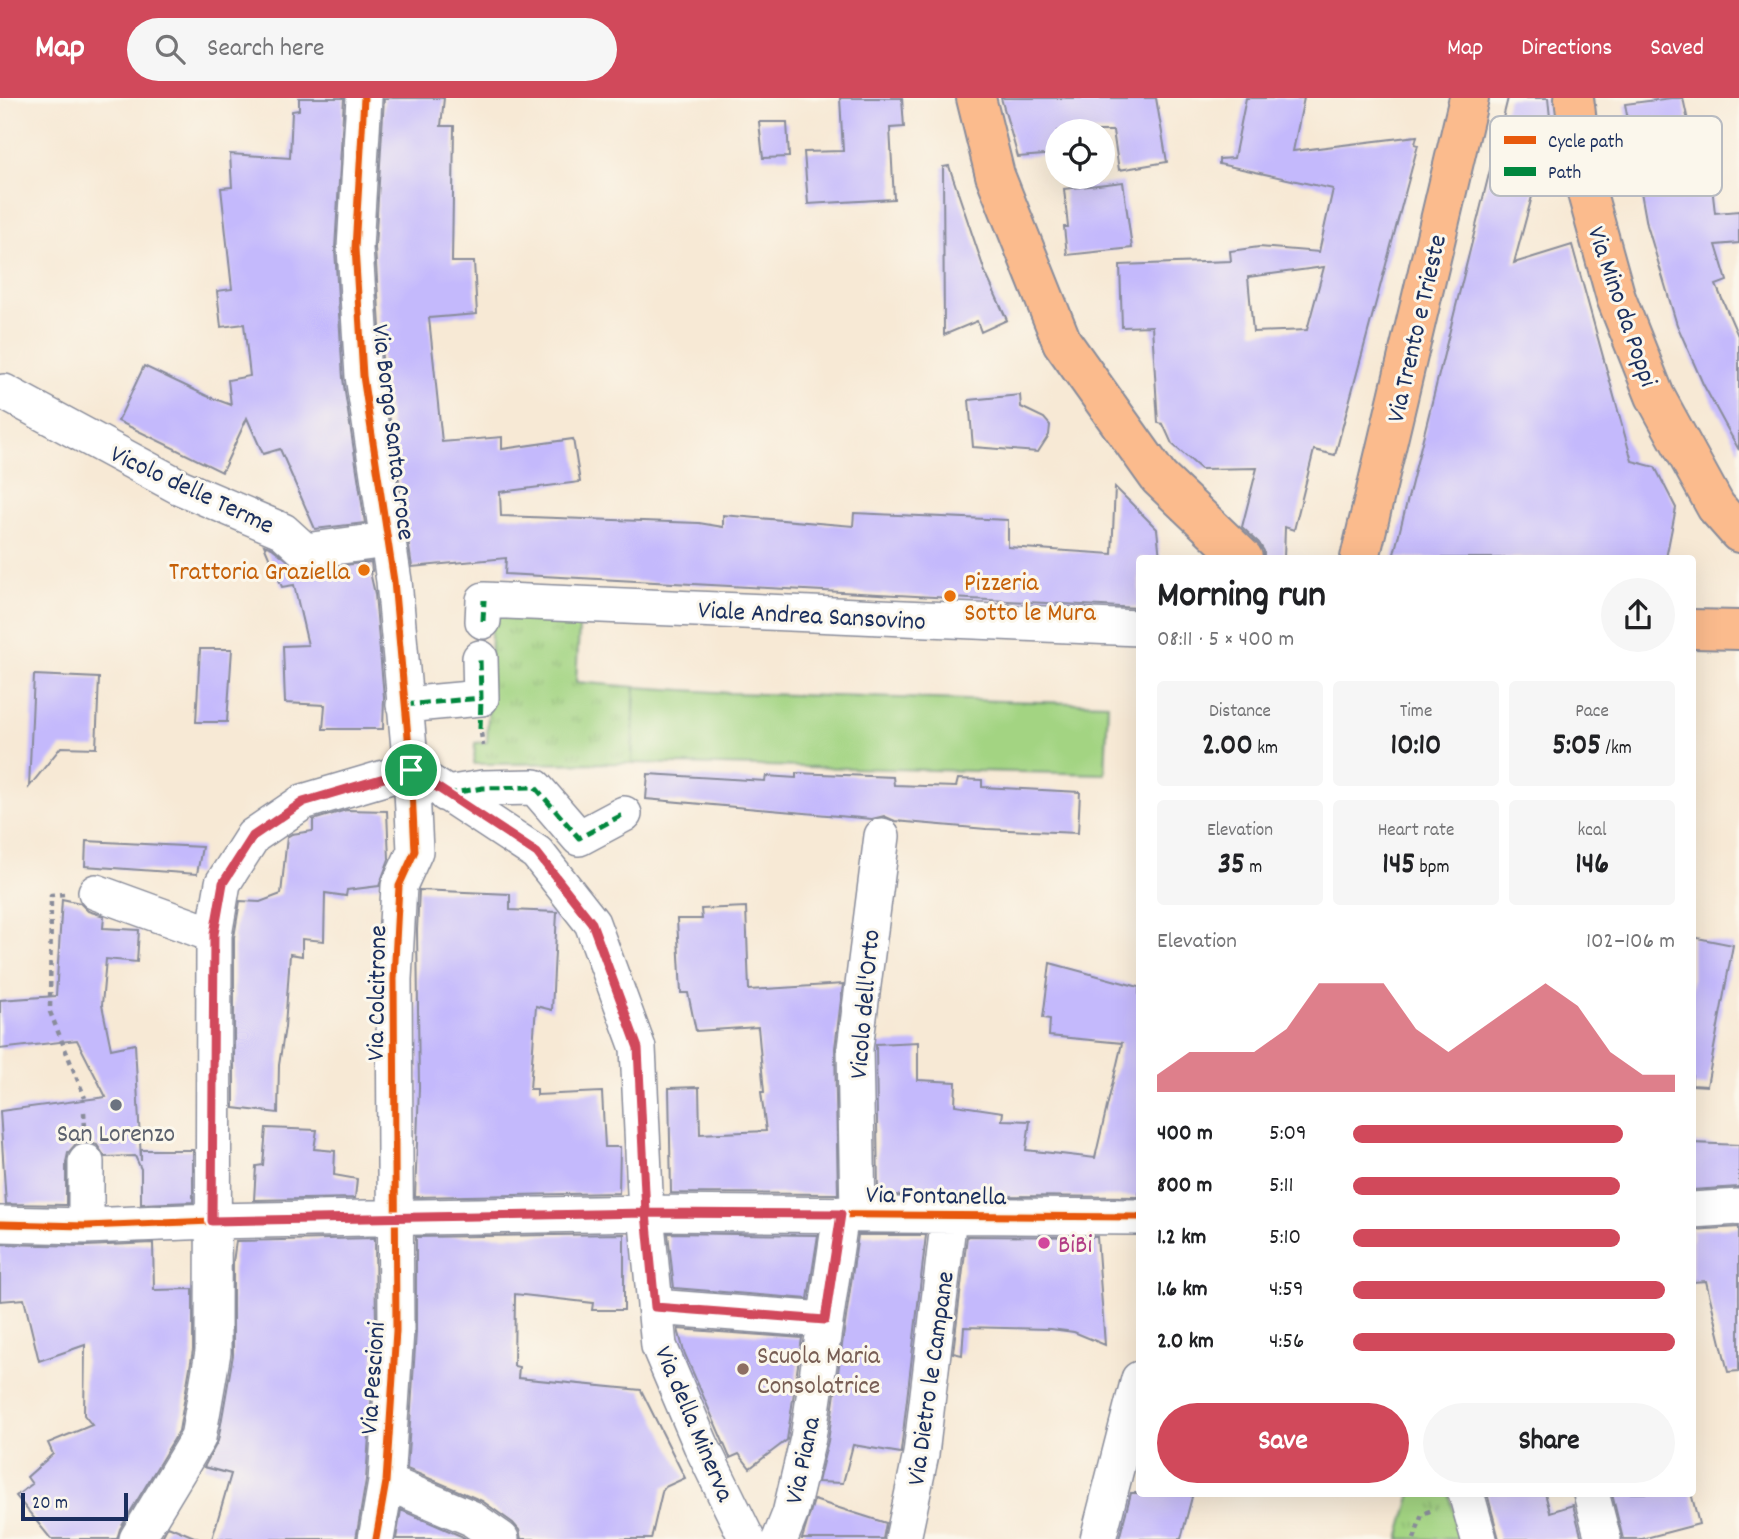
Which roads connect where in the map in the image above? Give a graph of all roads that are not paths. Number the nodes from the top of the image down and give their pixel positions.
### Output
1 (363, 98) edge
2 (976, 98) edge
3 (1469, 98) edge
4 (1574, 98) edge
5 (1576, 116) edge
6 (1588, 196) edge
7 (4, 392) dead end
8 (1739, 533) edge
9 (387, 540) junction
10 (1240, 555) edge
11 (1361, 555) edge
12 (483, 611) dead end
13 (1136, 628) edge
14 (1696, 629) edge
15 (1739, 630) edge
16 (480, 658) dead end
17 (404, 705) junction
18 (411, 770) junction
19 (446, 793) junction
20 (624, 814) dead end
21 (881, 836) dead end
22 (96, 892) road end
23 (214, 934) junction
24 (86, 1162) dead end
25 (1739, 1207) edge
26 (1696, 1210) edge
27 (646, 1213) junction
28 (849, 1214) junction
29 (949, 1216) junction
30 (1136, 1217) edge
31 (397, 1219) junction
32 (212, 1221) junction
33 (0, 1224) edge
34 (86, 1226) junction
35 (655, 1307) junction
36 (825, 1320) junction
37 (1136, 1391) edge
38 (386, 1482) junction
39 (1592, 1497) edge
40 (1453, 1500) edge
41 (137, 1539) edge
42 (376, 1539) edge
43 (501, 1539) edge
44 (747, 1539) edge
45 (780, 1539) edge
46 (903, 1539) edge
47 (1098, 1539) edge
48 (1479, 1539) edge
49 (1603, 1539) edge

1 - 9 street, Via Borgo Santa Croce
2 - 10 main road
3 - 11 main road, Via Trento e Trieste
4 - 5 main road, Via Mino da Poppi
6 - 8 main road, Via Mino da Poppi
7 - 9 street, Vicolo delle Terme
9 - 17 street, Via Borgo Santa Croce
12 - 13 street, Viale Andrea Sansovino
14 - 15 main road
16 - 17 street
17 - 18 street, Via Borgo Santa Croce
18 - 19 street, Via della Minerva
18 - 23 street
18 - 31 street, Via Colcitrone
19 - 20 street
19 - 27 street, Via della Minerva
21 - 28 street, Vicolo dell'Orto
22 - 23 street
23 - 32 street
24 - 34 street
25 - 26 street
27 - 28 street, Via Fontanella
27 - 31 street, Via Fontanella
27 - 35 street, Via della Minerva
28 - 29 street, Via Fontanella
28 - 36 street, Via Piana
29 - 30 street, Via Fontanella
29 - 46 street, Via Dietro le Campane
31 - 32 street, Via Fontanella
31 - 38 street, Via Pescioni
32 - 34 street, Via Fontanella
32 - 41 street
33 - 34 street, Via Fontanella
35 - 36 street
35 - 44 street, Via della Minerva
36 - 45 street, Via Piana
37 - 47 street
38 - 42 street, Via Pescioni
38 - 43 street
39 - 49 street
40 - 48 street

